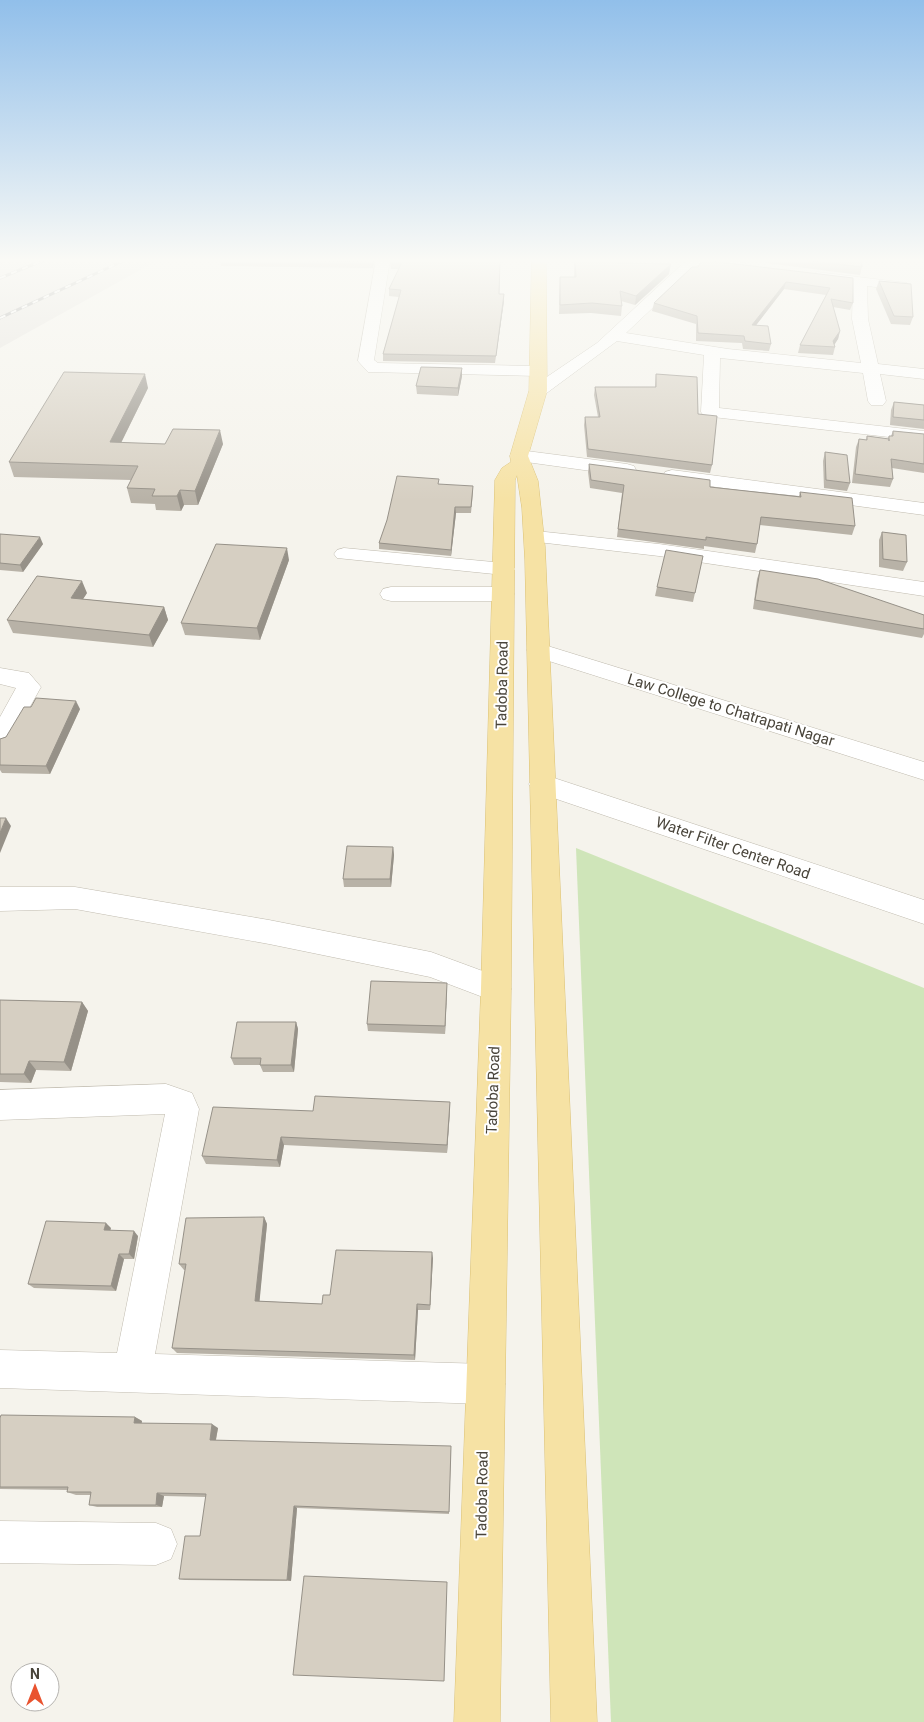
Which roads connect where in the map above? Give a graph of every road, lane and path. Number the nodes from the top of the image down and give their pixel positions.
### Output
1 (369, 340) edge
2 (538, 340) edge
3 (609, 340) edge
4 (641, 340) edge
5 (864, 340) edge
6 (712, 352) junction
7 (870, 369) junction
8 (538, 371) junction
9 (924, 374) edge
10 (538, 391) junction
11 (877, 401) dead end
12 (924, 436) edge
13 (520, 460) junction
14 (924, 509) edge
15 (536, 537) junction
16 (344, 554) dead end
17 (503, 582) junction
18 (924, 589) edge
19 (391, 594) dead end
20 (538, 650) junction
21 (0, 676) edge
22 (0, 738) edge
23 (924, 771) edge
24 (542, 784) junction
25 (1, 902) edge
26 (924, 912) edge
27 (496, 989) junction
28 (0, 1104) edge
29 (0, 1369) edge
30 (132, 1373) junction
31 (484, 1384) junction
32 (0, 1542) edge
33 (156, 1544) dead end
34 (477, 1722) edge
35 (574, 1722) edge

1 - 8 street
2 - 8 main road, Tadoba Road
3 - 10 street
4 - 6 street
5 - 7 street
6 - 7 street
6 - 12 street
7 - 9 street
7 - 11 street
8 - 10 main road, Tadoba Road
10 - 13 main road, Tadoba Road
13 - 14 street
13 - 15 main road
13 - 17 main road, Tadoba Road
15 - 18 street
15 - 20 main road
16 - 17 street
17 - 19 street
17 - 27 main road, Tadoba Road
20 - 23 street, Law College to Chatrapati Nagar
20 - 24 main road
21 - 22 street
24 - 26 street, Water Filter Center Road
24 - 35 main road
25 - 27 street
27 - 31 main road, Tadoba Road
28 - 30 street
29 - 30 street
30 - 31 street
31 - 34 main road, Tadoba Road
32 - 33 street

